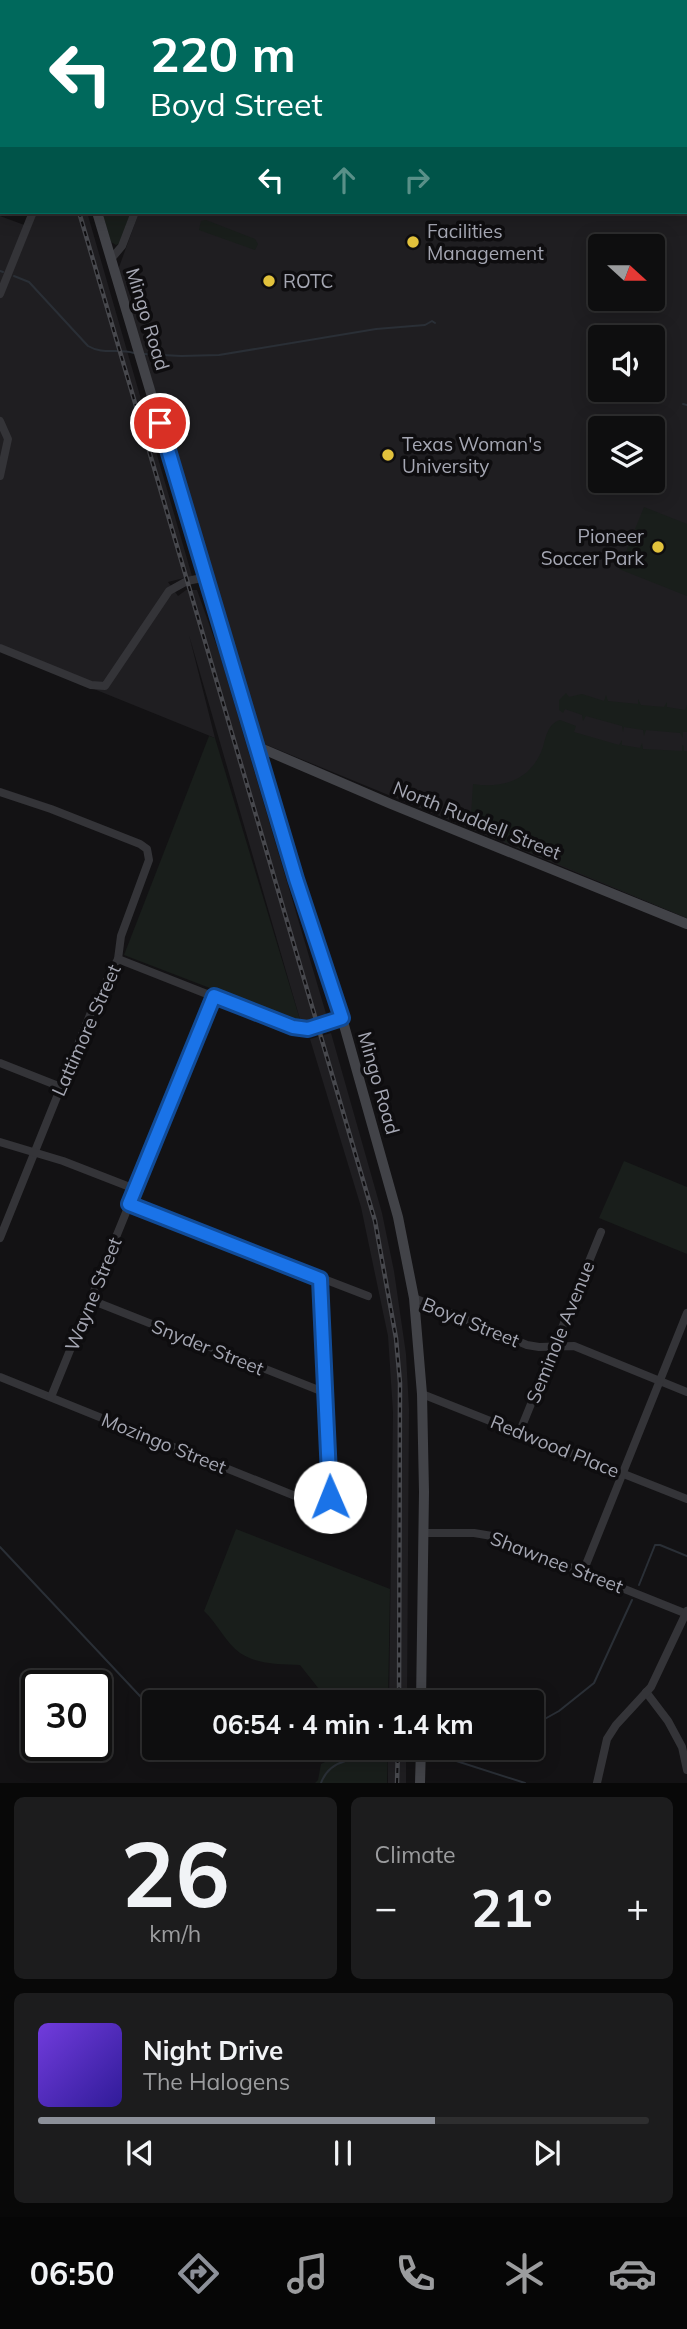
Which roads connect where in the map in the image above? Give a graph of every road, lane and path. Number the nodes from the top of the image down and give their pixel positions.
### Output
1 (32, 214) edge
2 (98, 214) edge
3 (134, 214) edge
4 (111, 259) junction
5 (0, 294) edge
6 (0, 421) edge
7 (2, 460) edge
8 (0, 477) edge
9 (207, 578) junction
10 (0, 648) edge
11 (256, 746) junction
12 (0, 792) edge
13 (687, 924) edge
14 (118, 959) junction
15 (214, 996) junction
16 (342, 1018) junction
17 (0, 1063) edge
18 (61, 1087) junction
19 (0, 1142) edge
20 (35, 1151) junction
21 (135, 1189) junction
22 (129, 1204) junction
23 (601, 1232) dead end
24 (0, 1238) edge
25 (320, 1279) junction
26 (368, 1296) dead end
27 (414, 1298) junction
28 (91, 1300) junction
29 (687, 1313) edge
30 (553, 1347) junction
31 (0, 1377) edge
32 (660, 1381) junction
33 (687, 1392) edge
34 (326, 1393) junction
35 (422, 1394) junction
36 (51, 1397) junction
37 (520, 1431) junction
38 (623, 1473) junction
39 (687, 1499) edge
40 (423, 1533) junction
41 (583, 1572) junction
42 (687, 1613) edge
43 (421, 1690) edge
44 (646, 1692) junction
45 (684, 1746) edge
46 (421, 1760) edge
47 (687, 1770) edge
48 (420, 1783) edge
49 (597, 1783) edge

1 - 5 street
2 - 4 street, Mingo Road
3 - 4 street
4 - 9 street, Mingo Road
6 - 7 street
7 - 8 street
9 - 10 street
9 - 11 street, Mingo Road
11 - 13 street, North Ruddell Street
11 - 16 street, Mingo Road
12 - 14 street, Lattimore Street
14 - 15 street
14 - 18 street, Lattimore Street
15 - 16 street
15 - 21 street, Wayne Street
16 - 27 street, Mingo Road
17 - 18 street
18 - 20 street, Lattimore Street
19 - 20 street
20 - 21 street
20 - 24 street, Lattimore Street
21 - 22 street, Wayne Street
22 - 25 street
22 - 28 street, Wayne Street
23 - 30 street, Seminole Avenue
25 - 26 street
25 - 34 street
27 - 30 street, Boyd Street
27 - 35 street, Mingo Road
28 - 34 street, Snyder Street
28 - 36 street, Wayne Street
29 - 32 street
30 - 32 street, Boyd Street
30 - 37 street, Seminole Avenue
31 - 36 street, Mozingo Street
32 - 33 street, Boyd Street
32 - 38 street
34 - 36 street, Mozingo Street
35 - 37 street, Redwood Place
35 - 40 street, Mingo Road
37 - 38 street, Redwood Place
38 - 39 street, Redwood Place
38 - 41 street
40 - 41 street, Shawnee Street
40 - 43 street, Mingo Road
41 - 42 street, Shawnee Street
42 - 44 street
44 - 45 street
44 - 49 street
45 - 47 street
46 - 48 street

